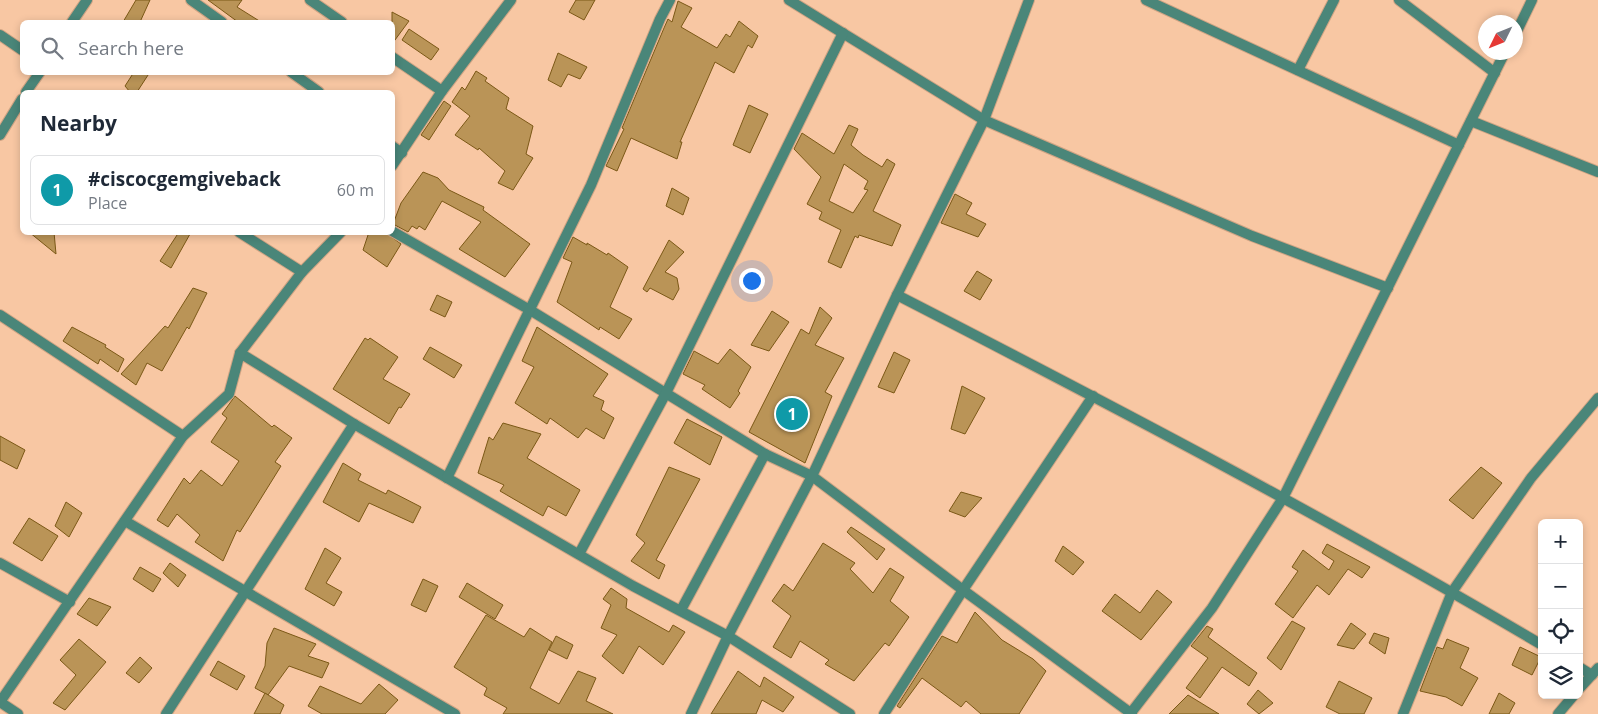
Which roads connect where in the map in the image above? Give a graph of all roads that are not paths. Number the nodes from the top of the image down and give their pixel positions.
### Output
1 (87, 0) edge
2 (191, 0) edge
3 (310, 0) edge
4 (511, 0) edge
5 (670, 0) edge
6 (789, 0) edge
7 (1029, 0) edge
8 (1146, 0) edge
9 (1334, 0) edge
10 (1399, 0) edge
11 (1532, 0) edge
12 (1523, 19) edge
13 (73, 20) edge
14 (219, 20) edge
15 (339, 20) edge
16 (844, 33) junction
17 (0, 35) edge
18 (20, 49) edge
19 (395, 59) edge
20 (1502, 60) edge
21 (1298, 70) junction
22 (1495, 73) junction
23 (38, 75) edge
24 (295, 75) edge
25 (27, 90) edge
26 (316, 90) edge
27 (442, 91) junction
28 (20, 102) edge
29 (984, 120) junction
30 (1471, 121) junction
31 (0, 135) edge
32 (1459, 146) junction
33 (395, 148) edge
34 (402, 153) junction
35 (395, 162) edge
36 (1598, 172) edge
37 (395, 233) edge
38 (244, 235) edge
39 (338, 235) edge
40 (302, 272) junction
41 (1388, 288) junction
42 (897, 294) junction
43 (530, 310) junction
44 (0, 315) edge
45 (240, 353) junction
46 (666, 394) junction
47 (1093, 396) junction
48 (1598, 398) edge
49 (354, 424) junction
50 (183, 436) junction
51 (765, 454) junction
52 (812, 476) junction
53 (447, 478) junction
54 (1283, 498) junction
55 (125, 521) junction
56 (579, 554) junction
57 (0, 563) edge
58 (246, 590) junction
59 (963, 590) junction
60 (1452, 592) junction
61 (70, 602) junction
62 (681, 610) junction
63 (728, 636) junction
64 (1538, 643) edge
65 (1595, 671) edge
66 (1583, 684) edge
67 (1571, 699) edge
68 (0, 702) edge
69 (18, 714) edge
70 (166, 714) edge
71 (455, 714) edge
72 (691, 714) edge
73 (850, 714) edge
74 (884, 714) edge
75 (1131, 714) edge
76 (1403, 714) edge
77 (1558, 714) edge

1 - 13 street
2 - 14 street
3 - 15 street
4 - 27 street
5 - 43 street
6 - 16 street
7 - 29 street
8 - 21 street
9 - 21 street
10 - 22 street
11 - 12 street
16 - 29 street
16 - 46 street
17 - 18 street
19 - 27 street
20 - 22 street
21 - 32 street
22 - 30 street
23 - 25 street
24 - 26 street
27 - 34 street
28 - 31 street
29 - 41 street
29 - 42 street
30 - 32 street
30 - 36 street
32 - 41 street
33 - 34 street
34 - 35 street
37 - 43 street
38 - 40 street
39 - 40 street
40 - 45 street
41 - 54 street
42 - 47 street
42 - 52 street
43 - 46 street
43 - 53 street
44 - 50 street
45 - 49 street
45 - 50 street
46 - 51 street
46 - 56 street
47 - 54 street
47 - 59 street
48 - 60 street
49 - 53 street
49 - 58 street
50 - 55 street
51 - 52 street
51 - 62 street
52 - 59 street
52 - 63 street
53 - 56 street
54 - 60 street
54 - 75 street
55 - 58 street
55 - 61 street
56 - 62 street
57 - 61 street
58 - 70 street
58 - 71 street
59 - 74 street
59 - 75 street
60 - 64 street
60 - 76 street
61 - 68 street
62 - 63 street
63 - 72 street
63 - 73 street
65 - 66 street
67 - 77 street
68 - 69 street

